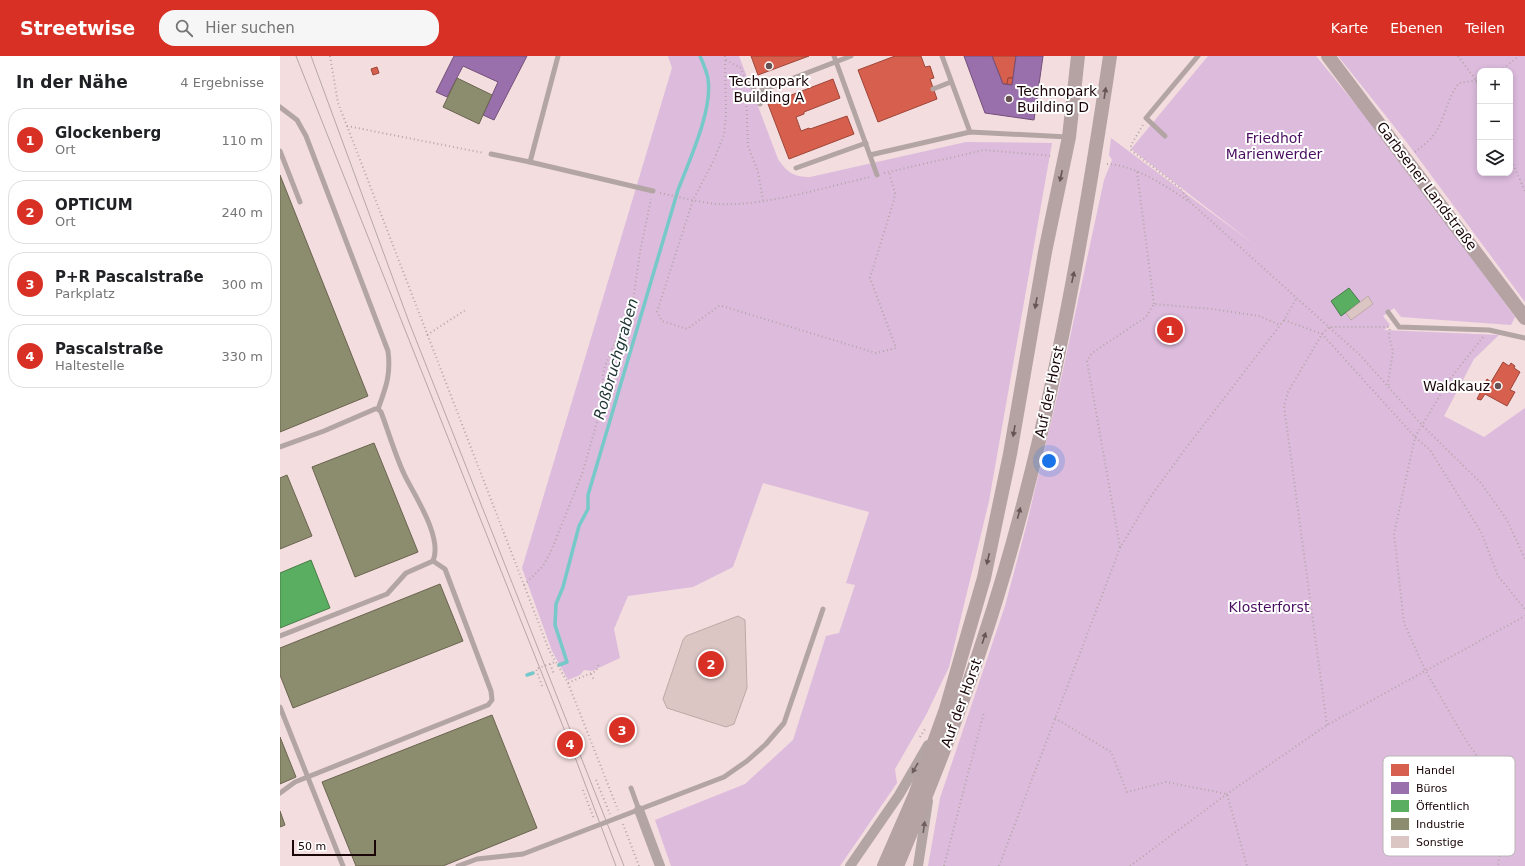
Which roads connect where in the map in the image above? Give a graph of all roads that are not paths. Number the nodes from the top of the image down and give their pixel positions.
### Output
1 (558, 56) edge
2 (851, 56) edge
3 (942, 56) edge
4 (1078, 56) edge
5 (1110, 56) edge
6 (1198, 56) edge
7 (1328, 56) edge
8 (835, 59) edge
9 (750, 80) dead end
10 (951, 82) junction
11 (933, 89) dead end
12 (755, 92) junction
13 (760, 104) dead end
14 (280, 107) edge
15 (970, 132) junction
16 (1165, 136) dead end
17 (1069, 137) junction
18 (866, 142) junction
19 (280, 151) edge
20 (491, 154) road end
21 (870, 155) junction
22 (530, 162) junction
23 (796, 168) dead end
24 (878, 175) road end
25 (653, 191) road end
26 (300, 202) dead end
27 (1388, 312) dead end
28 (1525, 318) edge
29 (1525, 338) edge
30 (378, 409) junction
31 (280, 447) edge
32 (433, 560) junction
33 (823, 609) dead end
34 (280, 636) edge
35 (280, 706) edge
36 (946, 709) junction
37 (308, 777) junction
38 (631, 788) dead end
39 (930, 788) junction
40 (280, 793) edge
41 (639, 810) junction
42 (343, 866) edge
43 (458, 866) edge
44 (660, 866) edge
45 (850, 866) edge
46 (884, 866) edge
47 (897, 866) edge
48 (918, 866) edge

1 - 22 lane
2 - 8 lane
3 - 10 lane
4 - 17 street, Auf der Horst
39 -> 5 street, Auf der Horst
6 - 16 lane
7 - 28 street, Garbsener Landstraße
8 - 12 lane
8 - 18 lane
9 - 12 lane
10 - 11 lane
10 - 15 lane
12 - 13 lane
14 - 30 lane
15 - 17 lane
15 - 21 lane
17 -> 36 street, Auf der Horst
18 - 21 lane
18 - 23 lane
19 - 26 lane
20 - 22 lane
21 - 24 lane
22 - 25 lane
27 - 29 lane
30 - 31 lane
30 - 32 lane
32 - 34 lane
32 - 37 lane
33 - 41 lane
35 - 37 lane
36 -> 45 street, Auf der Horst
36 - 46 street, Auf der Horst
37 - 40 lane
37 - 42 lane
38 - 41 lane
39 - 47 street, Auf der Horst
48 -> 39 street, Auf der Horst
41 - 43 lane
41 - 44 street

